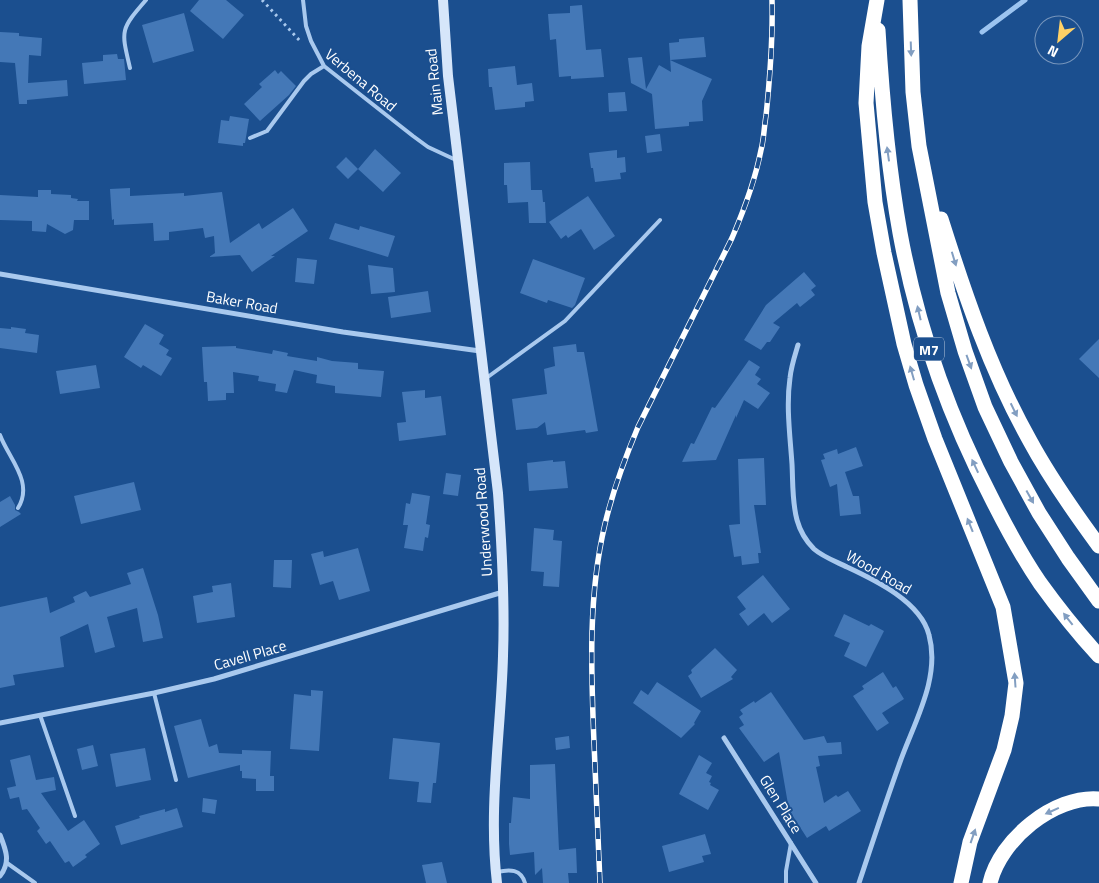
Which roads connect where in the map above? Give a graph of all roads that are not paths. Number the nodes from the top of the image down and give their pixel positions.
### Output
1 (146, 0) edge
2 (303, 0) edge
3 (443, 0) edge
4 (878, 0) edge
5 (910, 0) edge
6 (324, 66) junction
7 (130, 68) dead end
8 (250, 138) dead end
9 (918, 146) junction
10 (458, 160) junction
11 (660, 220) dead end
12 (0, 274) edge
13 (798, 345) dead end
14 (480, 351) junction
15 (484, 380) junction
16 (0, 435) edge
17 (18, 508) dead end
18 (1099, 546) edge
19 (503, 592) junction
20 (1099, 602) edge
21 (1099, 656) edge
22 (154, 693) junction
23 (40, 715) junction
24 (0, 723) edge
25 (724, 738) dead end
26 (176, 780) dead end
27 (1099, 799) edge
28 (74, 816) dead end
29 (0, 835) edge
30 (791, 843) junction
31 (7, 863) junction
32 (495, 872) junction
33 (0, 876) edge
34 (35, 883) edge
35 (496, 883) edge
36 (525, 883) edge
37 (786, 883) edge
38 (816, 883) edge
39 (859, 883) edge
40 (961, 883) edge
41 (990, 883) edge

1 - 7 lane
2 - 6 lane
3 - 10 main road, Main Road
21 -> 4 highway, M7
40 -> 4 highway
5 -> 9 highway, M7
6 - 8 lane
6 - 10 lane, Verbena Road
9 -> 18 highway
9 -> 20 highway, M7
10 - 14 main road, Underwood Road
11 - 15 lane
12 - 14 street, Baker Road
13 - 39 street, Wood Road
14 - 15 main road, Underwood Road
15 - 19 main road, Underwood Road
16 - 17 lane
19 - 22 street, Cavell Place
19 - 32 main road, Underwood Road
22 - 23 street, Cavell Place
22 - 26 lane
23 - 24 street, Cavell Place
23 - 28 lane
25 - 30 street, Glen Place
27 -> 41 highway
29 - 31 street
30 - 37 lane
30 - 38 street, Glen Place
31 - 33 street
31 - 34 lane
32 - 35 main road, Underwood Road
32 - 36 lane

